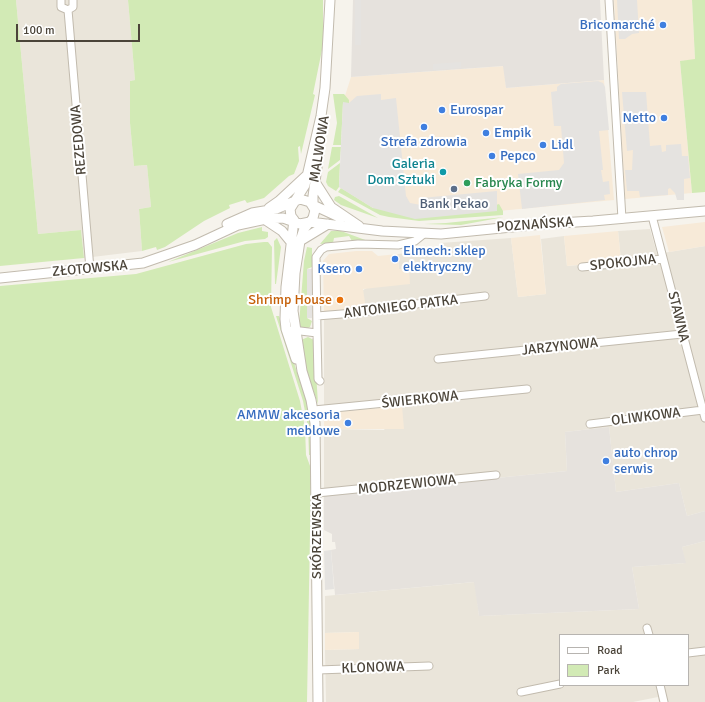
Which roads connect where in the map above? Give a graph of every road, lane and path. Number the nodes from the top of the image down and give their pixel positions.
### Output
1 (61, 0) edge
2 (73, 0) edge
3 (330, 0) edge
4 (609, 0) edge
5 (68, 10) junction
6 (325, 92) junction
7 (308, 174) junction
8 (315, 182) junction
9 (296, 201) junction
10 (313, 205) junction
11 (705, 211) edge
12 (265, 215) junction
13 (652, 216) junction
14 (622, 219) junction
15 (294, 220) junction
16 (310, 222) junction
17 (324, 224) junction
18 (362, 227) junction
19 (425, 233) junction
20 (296, 241) junction
21 (663, 259) junction
22 (582, 267) dead end
23 (90, 269) junction
24 (0, 278) edge
25 (485, 296) dead end
26 (317, 316) junction
27 (286, 329) junction
28 (295, 332) junction
29 (317, 333) junction
30 (682, 334) junction
31 (438, 359) dead end
32 (302, 371) junction
33 (320, 380) dead end
34 (526, 389) dead end
35 (314, 410) junction
36 (703, 410) junction
37 (705, 418) edge
38 (590, 424) dead end
39 (496, 475) dead end
40 (317, 493) junction
41 (705, 651) edge
42 (689, 653) edge
43 (429, 666) dead end
44 (318, 670) junction
45 (559, 684) edge
46 (660, 686) edge
47 (521, 692) dead end
48 (318, 702) edge
49 (664, 702) edge

1 - 5 street
2 - 5 street
3 - 6 street, MALWOWA
4 - 14 street
5 - 23 street, REZEDOWA
6 - 7 street, MALWOWA
6 - 8 street, MALWOWA
7 - 9 street, MALWOWA
7 - 12 street, MALWOWA
8 - 10 street, MALWOWA
8 - 18 street
9 - 10 street
9 - 12 street, ZŁOTOWSKA
9 - 15 street
10 - 16 street
10 - 18 street
11 - 13 street, POZNAŃSKA
12 - 15 street, ZŁOTOWSKA
12 - 20 street
12 - 23 street, ZŁOTOWSKA
13 - 14 street, POZNAŃSKA
13 - 21 street, STAWNA
14 - 19 street, POZNAŃSKA
15 - 16 street
15 - 20 street, SKÓRZEWSKA
16 - 17 street, POZNAŃSKA
16 - 20 street, SKÓRZEWSKA
17 - 18 street, POZNAŃSKA
17 - 20 street
18 - 19 street, POZNAŃSKA
19 - 26 street
20 - 27 street, SKÓRZEWSKA
20 - 28 street, SKÓRZEWSKA
21 - 22 street, SPOKOJNA
21 - 30 street, STAWNA
23 - 24 street, ZŁOTOWSKA
25 - 26 street, ANTONIEGO PATKA
26 - 29 street
27 - 28 street
27 - 32 street, SKÓRZEWSKA
28 - 29 street
28 - 32 street, SKÓRZEWSKA
29 - 33 street
30 - 31 street, JARZYNOWA
30 - 36 street, STAWNA
32 - 35 street, SKÓRZEWSKA
34 - 35 street, ŚWIERKOWA
35 - 40 street, SKÓRZEWSKA
36 - 37 street, STAWNA
36 - 38 street, OLIWKOWA
39 - 40 street, MODRZEWIOWA
40 - 44 street, SKÓRZEWSKA
41 - 42 street
43 - 44 street, KLONOWA
44 - 48 street, SKÓRZEWSKA
45 - 47 street
46 - 49 street

